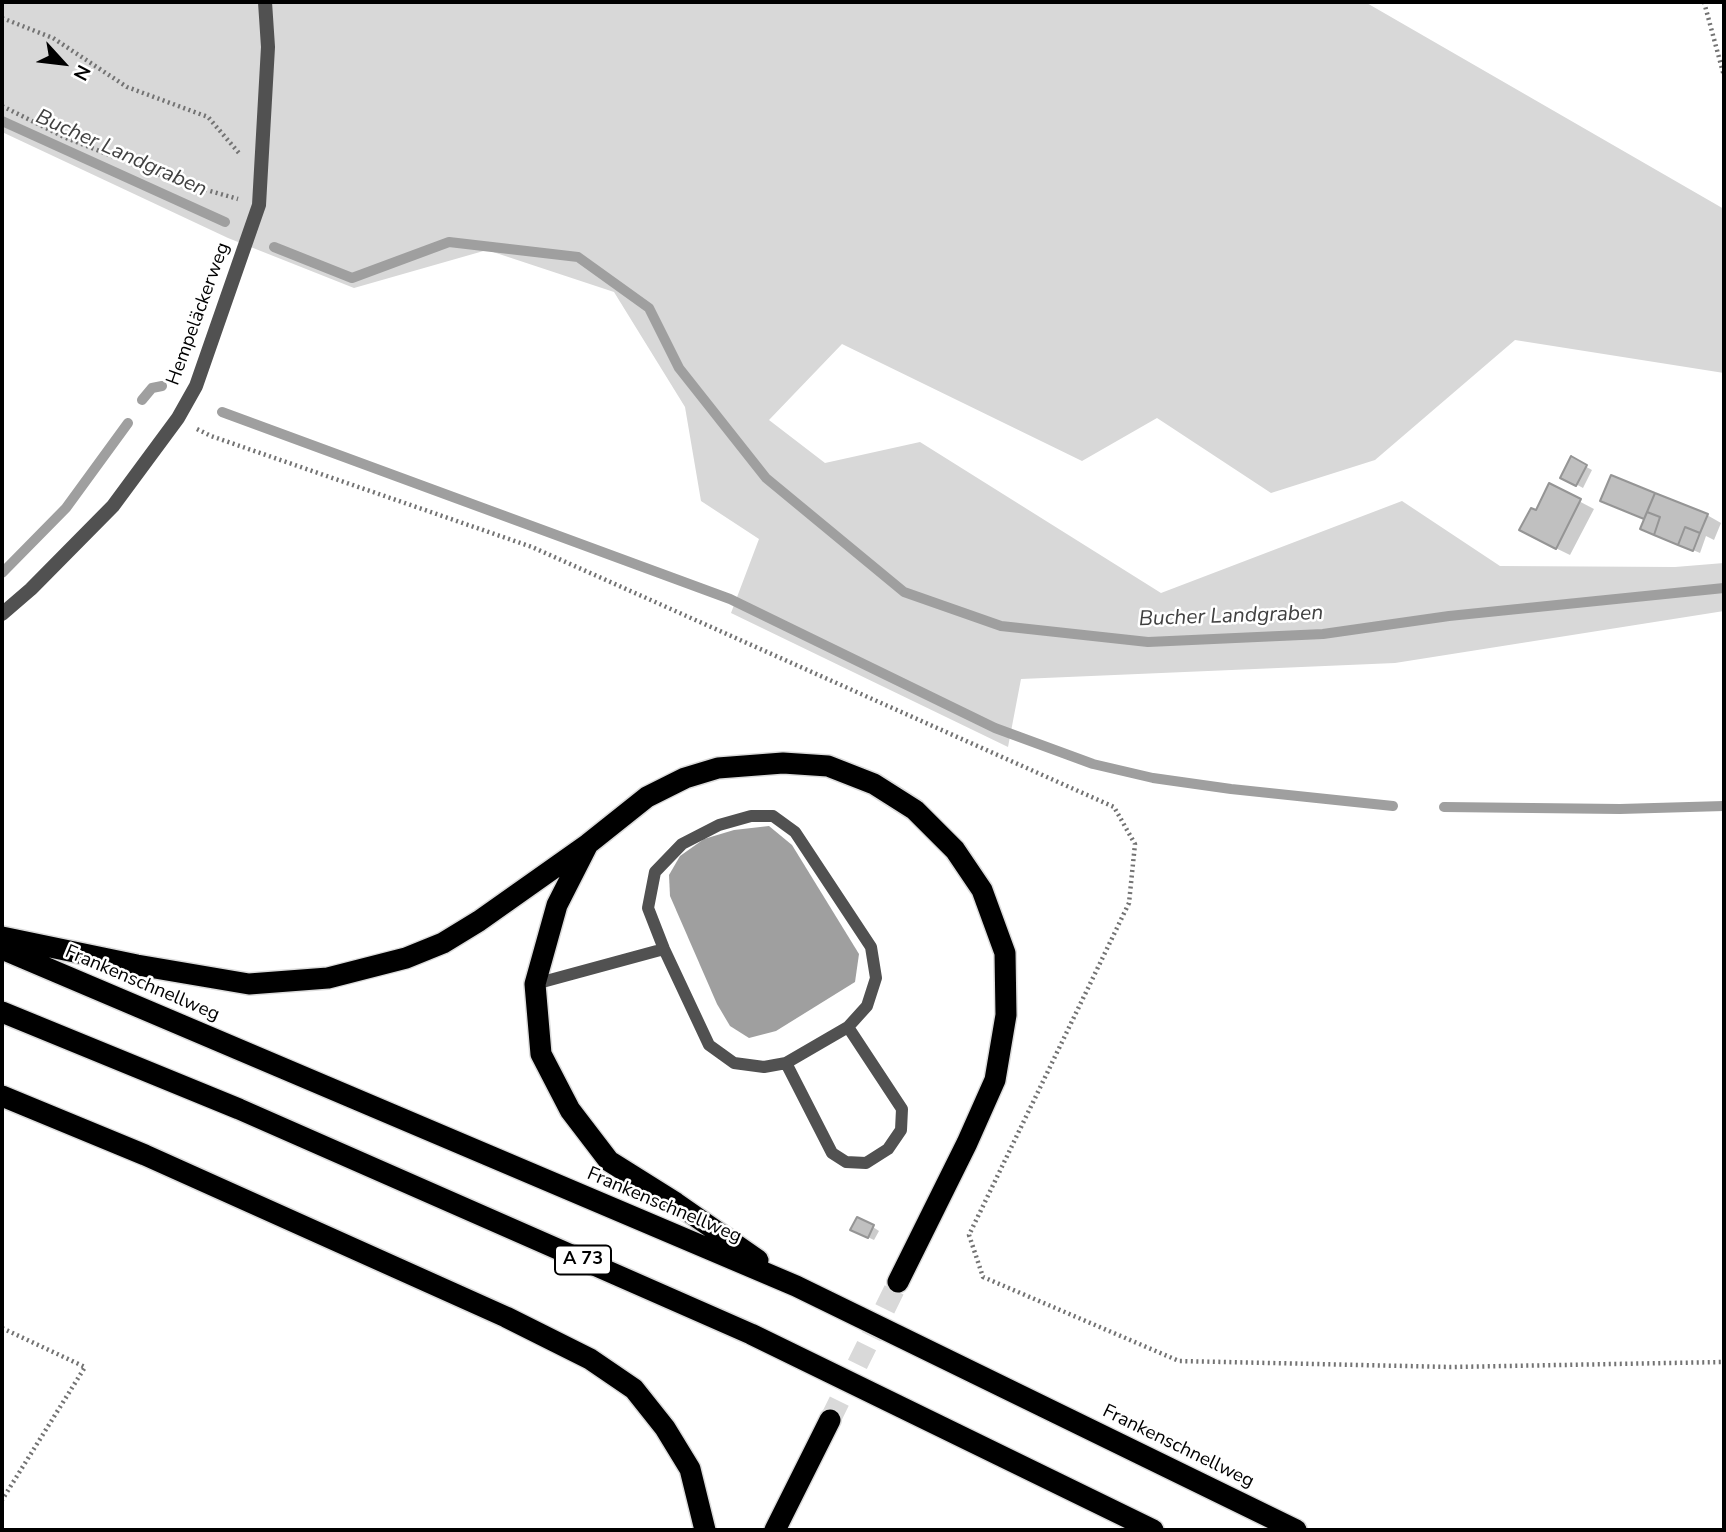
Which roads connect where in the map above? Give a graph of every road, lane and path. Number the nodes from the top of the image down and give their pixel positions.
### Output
1 (265, 2) edge
2 (1704, 2) edge
3 (2, 18) edge
4 (1724, 76) edge
5 (2, 106) edge
6 (242, 157) dead end
7 (259, 205) junction
8 (178, 418) junction
9 (2, 614) edge
10 (588, 844) junction
11 (2, 937) edge
12 (2, 949) edge
13 (664, 949) junction
14 (535, 984) junction
15 (2, 1012) edge
16 (848, 1027) junction
17 (786, 1063) junction
18 (2, 1096) edge
19 (898, 1282) tunnel mouth
20 (796, 1286) junction
21 (2, 1328) edge
22 (1724, 1362) edge
23 (830, 1420) tunnel mouth
24 (2, 1500) edge
25 (705, 1530) edge
26 (775, 1530) edge
27 (1153, 1530) edge
28 (1296, 1530) edge

1 - 7 street, Hempeläckerweg
2 - 4 path
3 - 6 path
5 - 7 path
7 - 8 street, Hempeläckerweg
8 - 9 street, Hempeläckerweg
8 - 22 path
10 - 11 highway
10 - 14 highway
10 - 19 highway
12 - 20 highway, Frankenschnellweg
13 - 14 lane
13 - 16 lane
13 - 17 lane
14 - 20 highway
15 - 27 highway, A 73
16 - 17 lane
16 - 17 lane
18 - 25 highway
20 - 28 highway, Frankenschnellweg
21 - 24 path
23 - 26 highway

